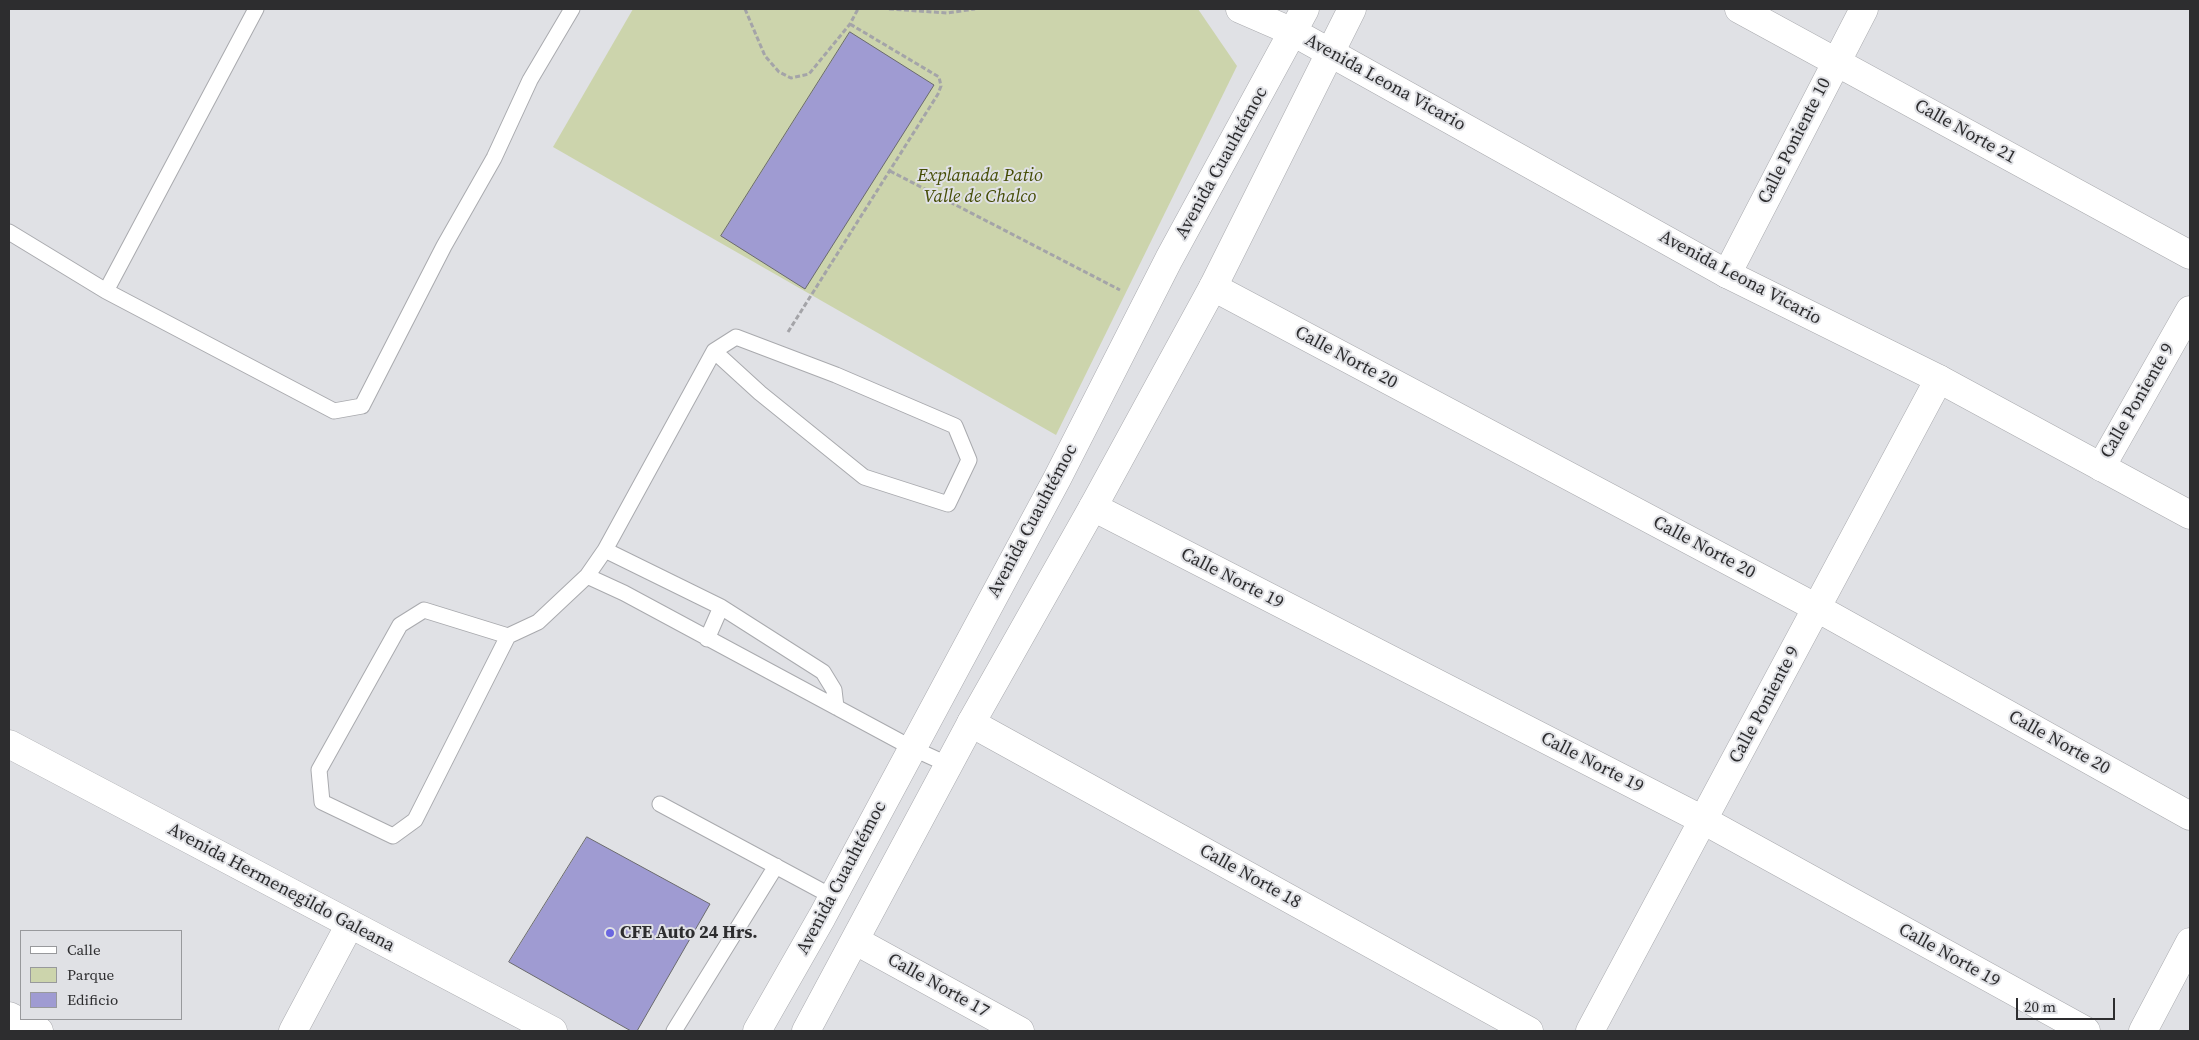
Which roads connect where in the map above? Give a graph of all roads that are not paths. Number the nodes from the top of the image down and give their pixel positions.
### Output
1 (256, 9) edge
2 (572, 9) edge
3 (1240, 9) edge
4 (1352, 9) edge
5 (1739, 9) edge
6 (1864, 9) edge
7 (1299, 20) edge
8 (1330, 52) junction
9 (1837, 62) junction
10 (9, 232) edge
11 (2190, 255) edge
12 (1727, 274) junction
13 (1213, 287) junction
14 (106, 291) junction
15 (2190, 310) edge
16 (714, 351) junction
17 (1939, 379) junction
18 (2101, 467) junction
19 (1092, 507) junction
20 (2190, 515) edge
21 (605, 550) junction
22 (587, 576) junction
23 (721, 607) junction
24 (1817, 608) junction
25 (508, 636) junction
26 (707, 638) junction
27 (836, 707) junction
28 (971, 723) junction
29 (9, 744) edge
30 (912, 748) junction
31 (949, 765) junction
32 (660, 804) dead end
33 (2190, 816) edge
34 (1703, 820) junction
35 (776, 866) junction
36 (833, 897) junction
37 (350, 924) junction
38 (856, 941) junction
39 (2190, 942) edge
40 (9, 1016) edge
41 (38, 1031) edge
42 (293, 1031) edge
43 (553, 1031) edge
44 (674, 1031) edge
45 (757, 1031) edge
46 (806, 1031) edge
47 (1020, 1031) edge
48 (1529, 1031) edge
49 (1590, 1031) edge
50 (2086, 1031) edge
51 (2143, 1031) edge

1 - 14 lane
2 - 14 lane
3 - 7 street, Avenida Leona Vicario
4 - 8 street
5 - 9 street, Calle Norte 21
6 - 9 street, Calle Poniente 10
7 - 8 street, Avenida Leona Vicario
7 - 30 street, Avenida Cuauhtémoc
8 - 12 street, Avenida Leona Vicario
8 - 13 street
9 - 11 street, Calle Norte 21
9 - 12 street, Calle Poniente 10
10 - 14 lane
12 - 17 street, Avenida Leona Vicario
13 - 19 street
13 - 24 street, Calle Norte 20
15 - 18 street, Calle Poniente 9
16 - 16 lane
16 - 21 lane
17 - 18 street, Avenida Leona Vicario
17 - 24 street, Calle Poniente 9
18 - 20 street, Avenida Leona Vicario
19 - 28 street
19 - 34 street, Calle Norte 19
21 - 22 lane
21 - 23 lane
22 - 25 lane
22 - 26 lane
23 - 26 lane
23 - 27 lane
24 - 33 street, Calle Norte 20
24 - 34 street, Calle Poniente 9
25 - 25 lane
26 - 27 lane
27 - 30 lane
28 - 31 street
28 - 48 street, Calle Norte 18
29 - 37 street, Avenida Hermenegildo Galeana
30 - 31 lane
30 - 36 street, Avenida Cuauhtémoc
31 - 38 street
32 - 35 lane
34 - 49 street, Calle Poniente 9
34 - 50 street, Calle Norte 19
35 - 36 lane
35 - 44 lane
36 - 45 street, Avenida Cuauhtémoc
37 - 42 street
37 - 43 street, Avenida Hermenegildo Galeana
38 - 46 street
38 - 47 street, Calle Norte 17
39 - 51 street
40 - 41 street

